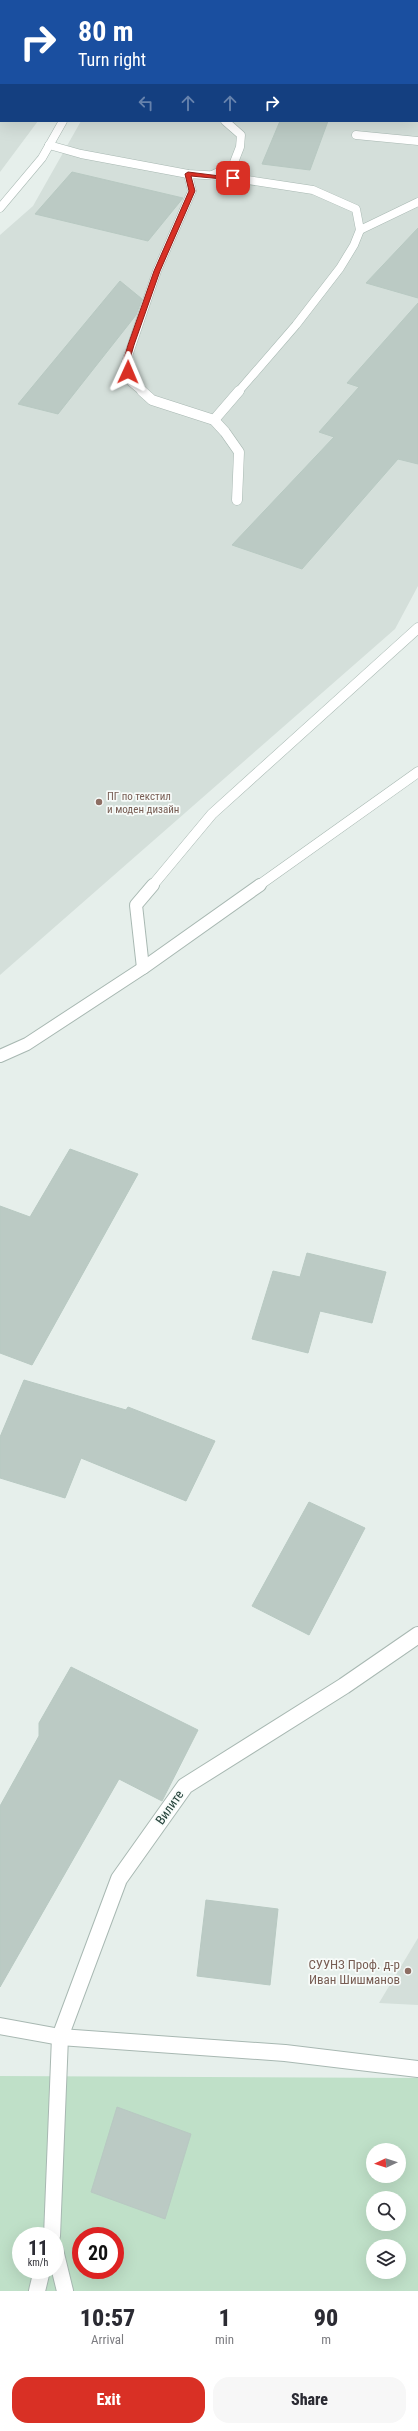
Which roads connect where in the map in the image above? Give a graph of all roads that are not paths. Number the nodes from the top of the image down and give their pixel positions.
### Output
1 (62, 122) edge
2 (226, 122) edge
3 (356, 135) dead end
4 (418, 141) edge
5 (49, 145) junction
6 (188, 174) junction
7 (210, 175) junction
8 (418, 202) edge
9 (0, 208) edge
10 (360, 230) junction
11 (214, 420) junction
12 (237, 500) dead end
13 (418, 628) edge
14 (418, 772) edge
15 (143, 968) junction
16 (0, 1056) edge
17 (418, 1635) edge
18 (0, 2026) edge
19 (60, 2036) junction
20 (418, 2069) edge
21 (51, 2227) edge
22 (40, 2279) edge
23 (62, 2279) edge
24 (37, 2291) edge
25 (65, 2291) edge

1 - 5 street
2 - 7 street
3 - 4 street
5 - 6 street
5 - 9 street
6 - 7 street
6 - 11 street
7 - 10 street
8 - 10 street
10 - 11 street
11 - 12 street
13 - 15 street
14 - 15 street
15 - 16 street
17 - 19 street, Вилите
18 - 19 street
19 - 20 street
19 - 21 street, Вилите
22 - 24 street
23 - 25 street

